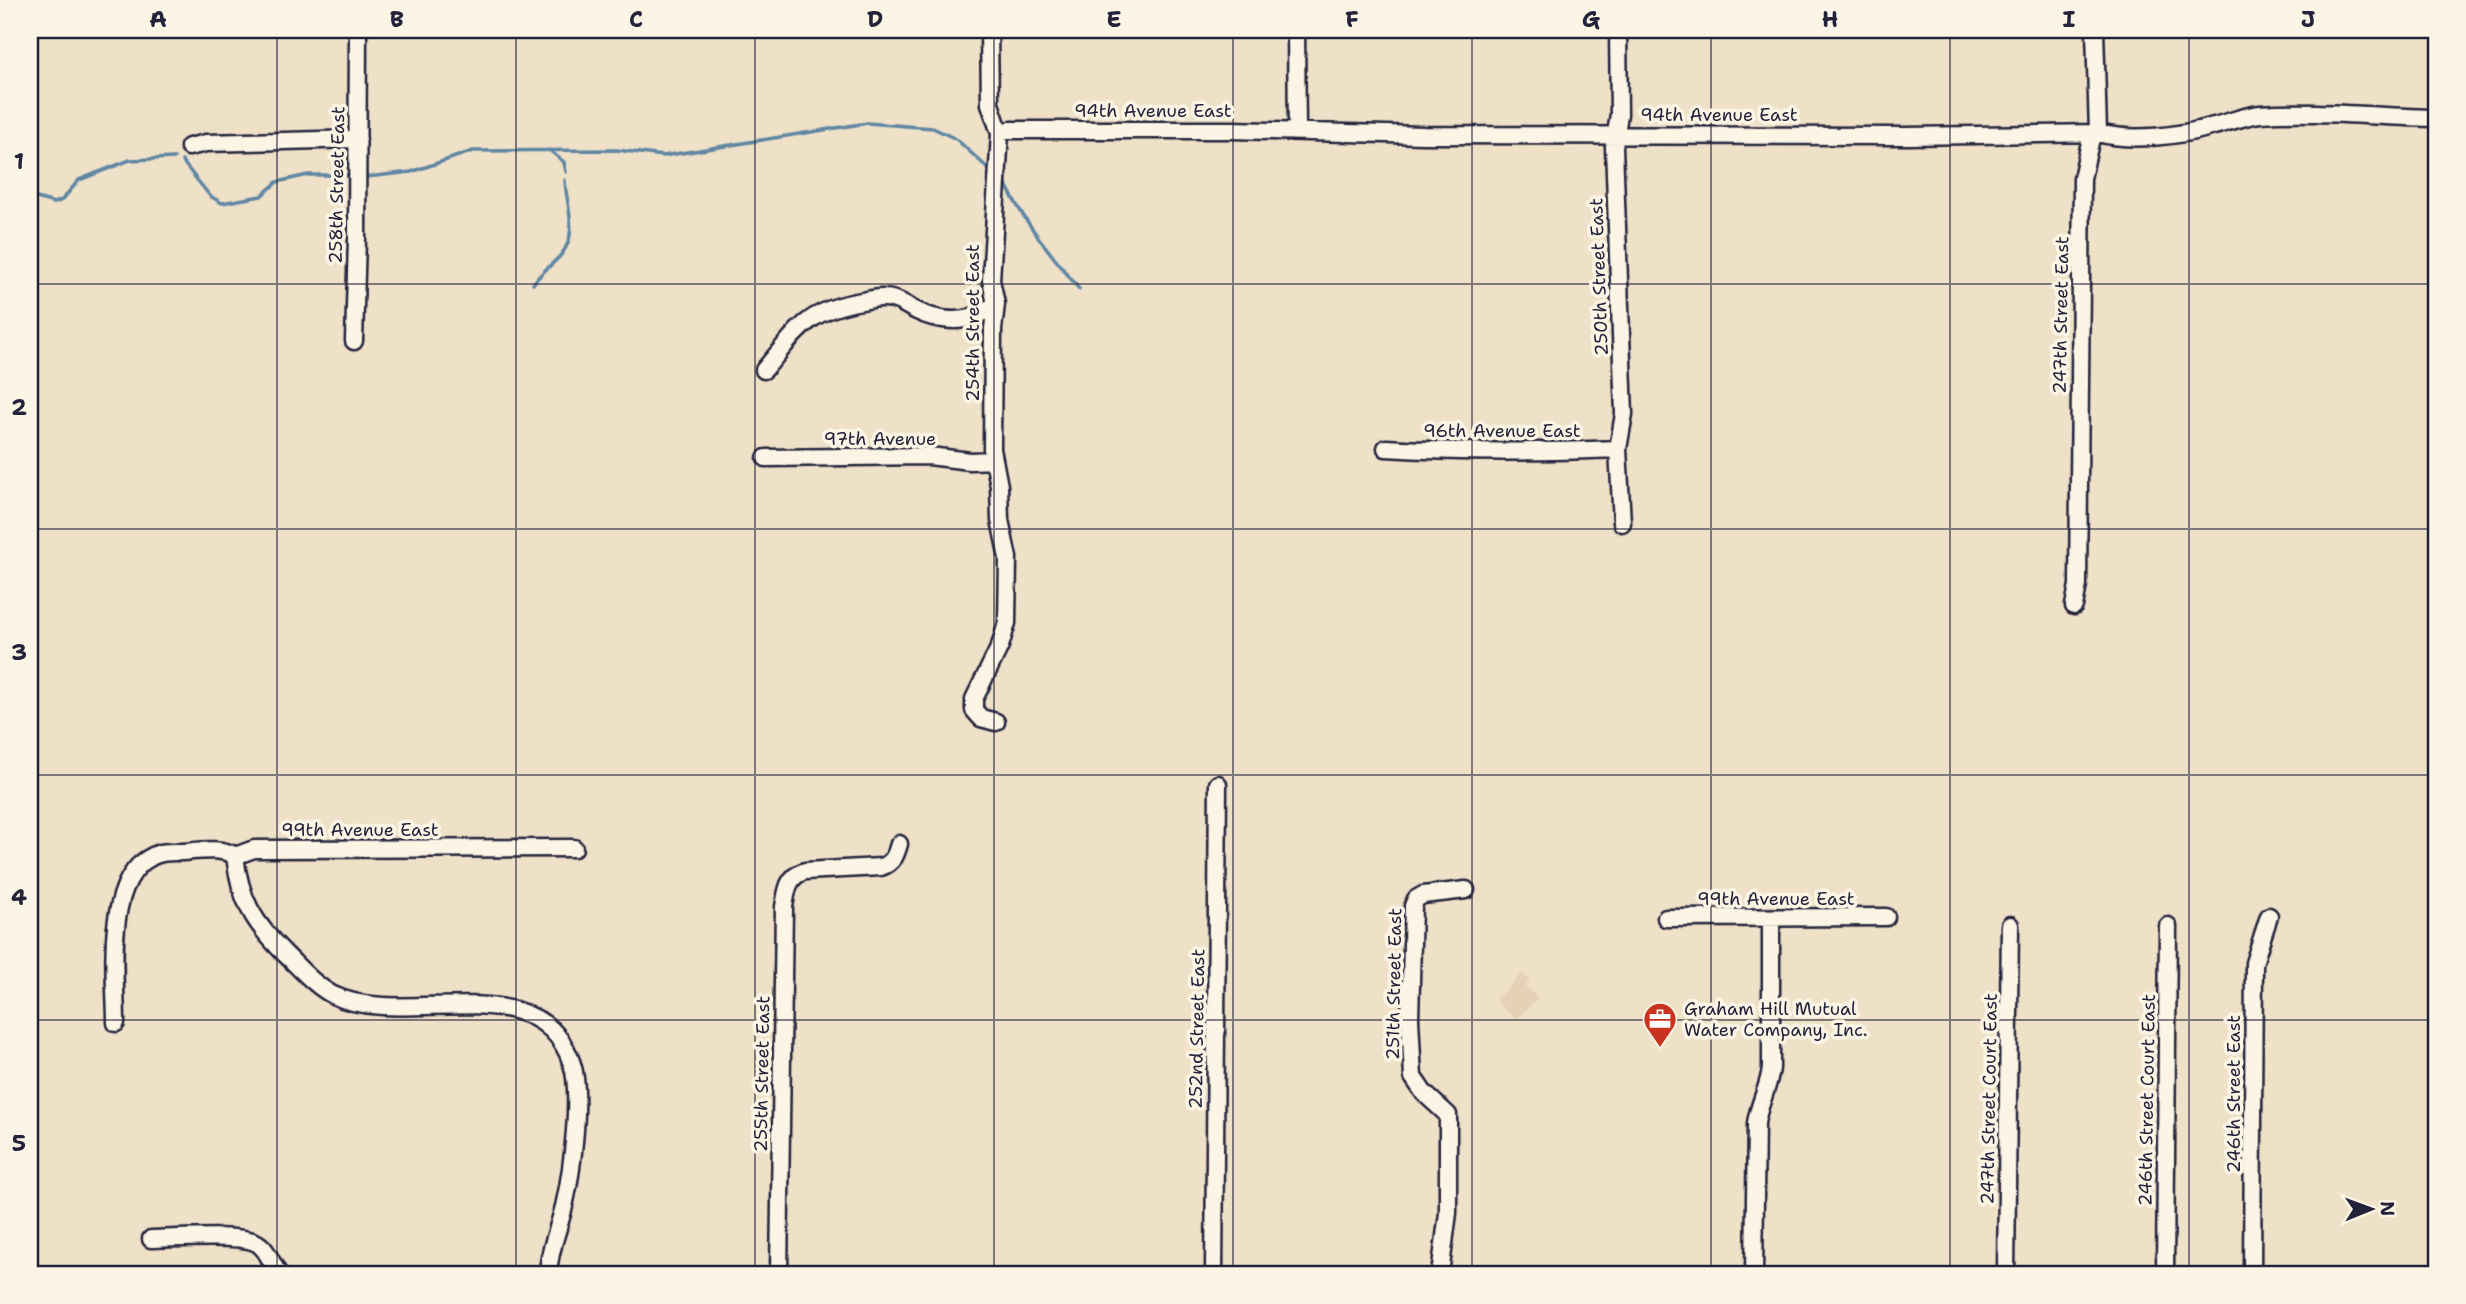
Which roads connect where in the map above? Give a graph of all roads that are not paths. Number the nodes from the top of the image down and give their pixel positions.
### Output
1 (358, 30) edge
2 (989, 30) edge
3 (1296, 30) edge
4 (1618, 30) edge
5 (2095, 30) edge
6 (2436, 118) edge
7 (1297, 132) junction
8 (1000, 133) junction
9 (2098, 133) junction
10 (1617, 134) junction
11 (358, 139) junction
12 (189, 146) dead end
13 (996, 304) junction
14 (354, 341) dead end
15 (764, 370) dead end
16 (1386, 448) dead end
17 (1618, 449) junction
18 (765, 458) dead end
19 (994, 460) junction
20 (1622, 523) dead end
21 (2074, 606) dead end
22 (996, 722) dead end
23 (1219, 784) dead end
24 (899, 844) dead end
25 (574, 848) dead end
26 (235, 856) junction
27 (1466, 890) dead end
28 (2269, 916) dead end
29 (1886, 917) dead end
30 (1666, 918) dead end
31 (1771, 918) junction
32 (2010, 925) dead end
33 (2168, 926) dead end
34 (116, 1023) dead end
35 (151, 1239) dead end
36 (279, 1274) edge
37 (548, 1274) edge
38 (779, 1274) edge
39 (1214, 1274) edge
40 (1440, 1274) edge
41 (1754, 1274) edge
42 (2006, 1274) edge
43 (2165, 1274) edge
44 (2252, 1274) edge

1 - 11 street, 258th Street East
2 - 8 street, 254th Street East
3 - 7 street
4 - 10 street, 250th Street East
5 - 9 street, 247th Street East
6 - 9 street, 94th Avenue East
7 - 8 street, 94th Avenue East
7 - 10 street, 94th Avenue East
8 - 13 street, 254th Street East
9 - 10 street, 94th Avenue East
9 - 21 street, 247th Street East
10 - 17 street, 250th Street East
11 - 12 street
11 - 14 street, 258th Street East
13 - 15 street
13 - 19 street, 254th Street East
16 - 17 street, 96th Avenue East
17 - 20 street, 250th Street East
18 - 19 street, 97th Avenue
19 - 22 street, 254th Street East
23 - 39 street, 252nd Street East
24 - 38 street, 255th Street East
25 - 26 street, 99th Avenue East
26 - 34 street, 99th Avenue East
26 - 37 street
27 - 40 street, 251th Street East
28 - 44 street, 246th Street East
29 - 31 street, 99th Avenue East
30 - 31 street, 99th Avenue East
31 - 41 street
32 - 42 street, 247th Street Court East
33 - 43 street, 246th Street Court East
35 - 36 street

